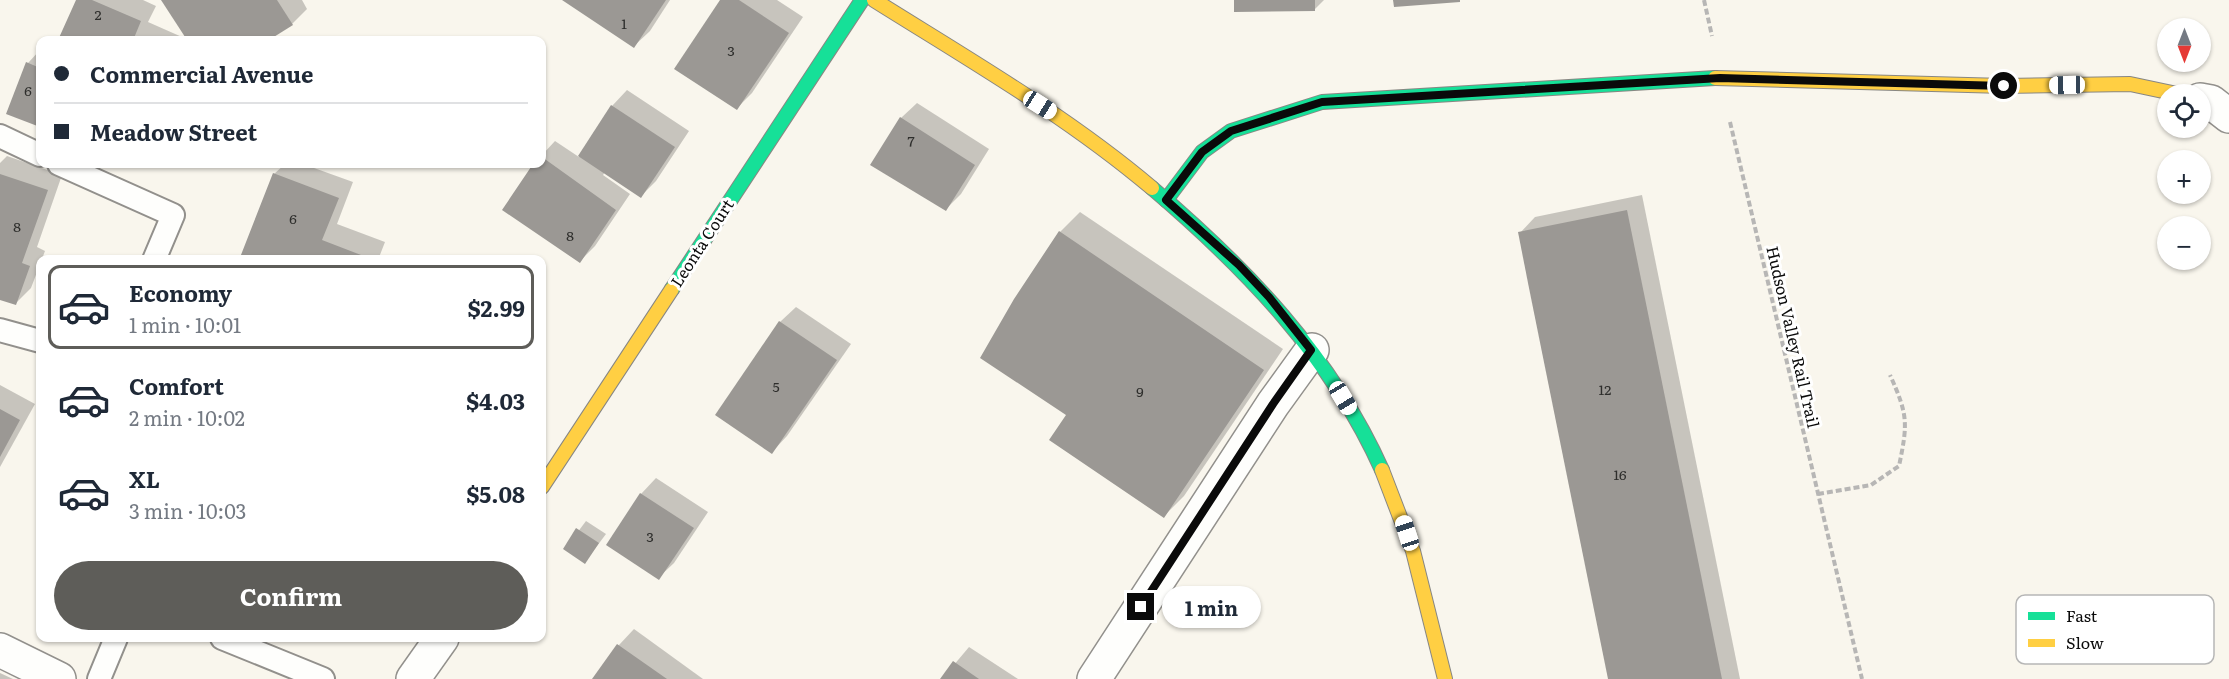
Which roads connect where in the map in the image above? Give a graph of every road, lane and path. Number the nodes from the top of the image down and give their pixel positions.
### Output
1 (862, 0) edge
2 (874, 0) edge
3 (1704, 0) edge
4 (1720, 78) junction
5 (2157, 90) edge
6 (2211, 102) edge
7 (2229, 116) edge
8 (0, 136) edge
9 (36, 153) edge
10 (68, 168) edge
11 (1166, 200) junction
12 (156, 255) edge
13 (0, 330) edge
14 (36, 340) edge
15 (1311, 350) junction
16 (1890, 375) dead end
17 (546, 481) edge
18 (1818, 495) junction
19 (114, 642) edge
20 (232, 642) edge
21 (436, 642) edge
22 (0, 650) edge
23 (59, 679) edge
24 (99, 679) edge
25 (323, 679) edge
26 (413, 679) edge
27 (1094, 679) edge
28 (1445, 679) edge
29 (1862, 679) edge

1 - 17 street, Leonta Court
2 - 11 street
3 - 4 path, Hudson Valley Rail Trail
4 - 5 street
4 - 11 street
4 - 18 path, Hudson Valley Rail Trail
6 - 7 street
8 - 9 lane
10 - 12 lane
11 - 15 street
13 - 14 lane
15 - 27 street
15 - 28 street
16 - 18 path
18 - 29 path, Hudson Valley Rail Trail
19 - 24 lane
20 - 25 lane
21 - 26 street
22 - 23 street

